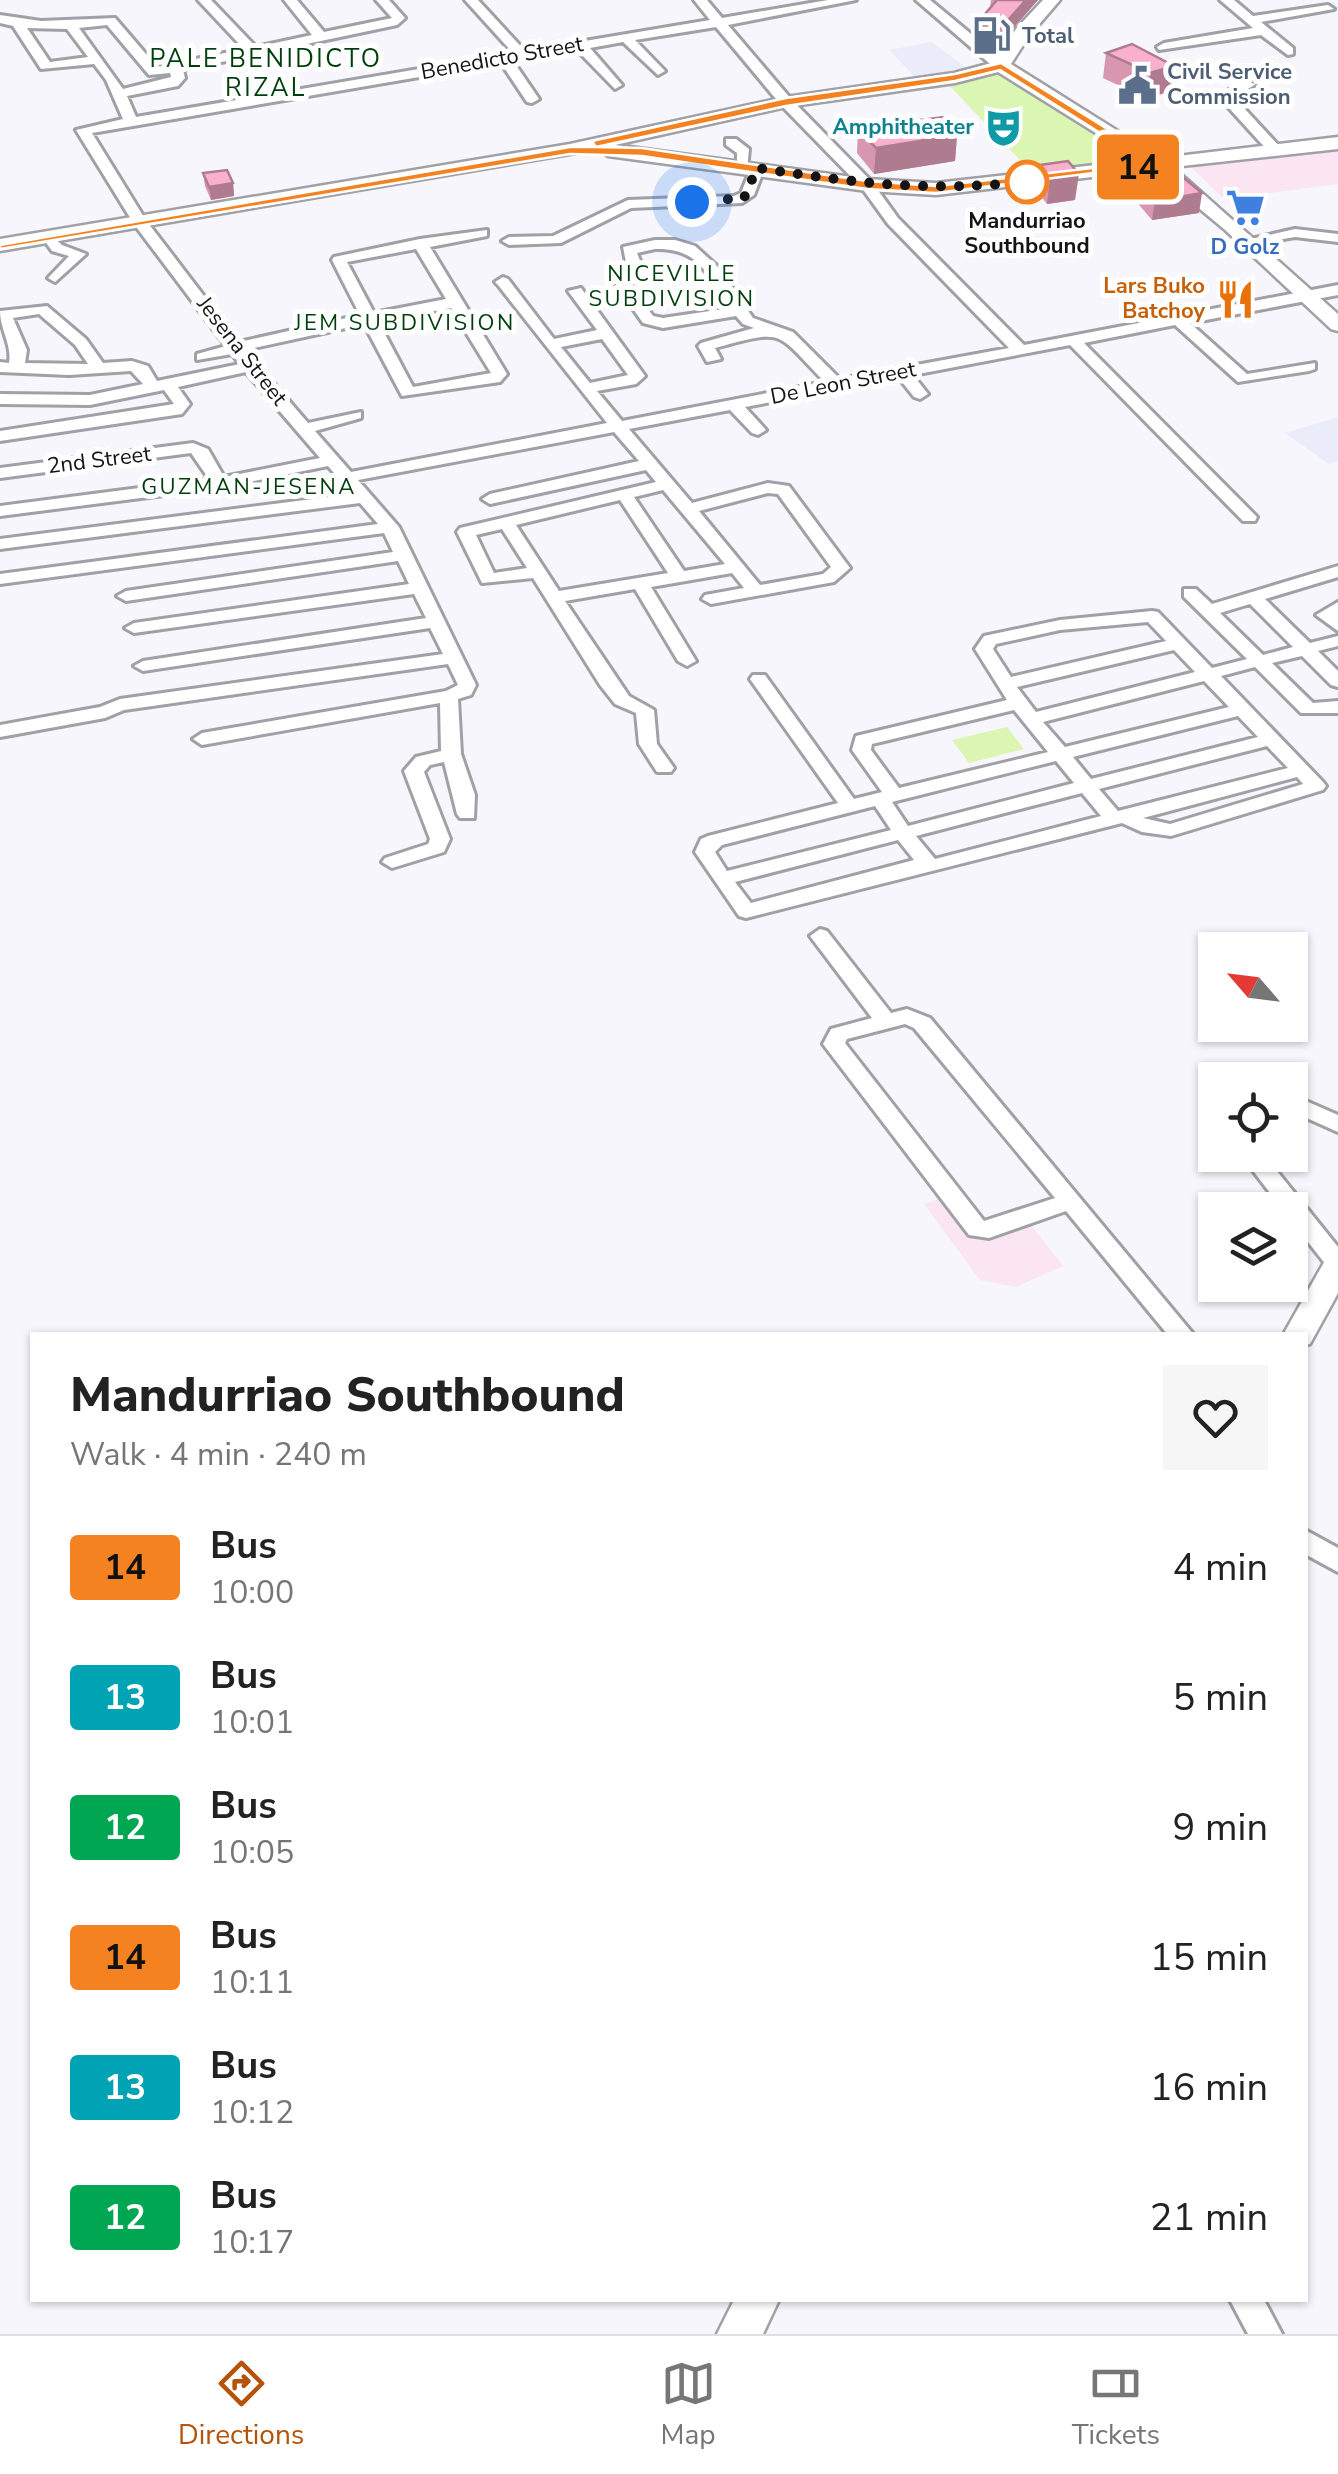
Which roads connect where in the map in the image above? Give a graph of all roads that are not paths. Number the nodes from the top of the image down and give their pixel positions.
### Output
1 (204, 0) edge
2 (290, 0) edge
3 (382, 0) edge
4 (471, 0) edge
5 (479, 0) edge
6 (700, 0) edge
7 (850, 0) edge
8 (922, 0) edge
9 (1052, 0) edge
10 (1226, 0) edge
11 (1328, 8) edge
12 (490, 16) junction
13 (0, 19) edge
14 (716, 20) junction
15 (18, 24) junction
16 (1256, 26) junction
17 (72, 27) junction
18 (321, 36) junction
19 (626, 36) junction
20 (579, 44) junction
21 (1164, 47) dead end
22 (252, 50) junction
23 (1288, 51) dead end
24 (525, 53) junction
25 (504, 57) junction
26 (94, 60) junction
27 (176, 66) junction
28 (1001, 66) junction
29 (658, 71) dead end
30 (154, 72) junction
31 (112, 80) junction
32 (1249, 84) dead end
33 (615, 85) dead end
34 (118, 94) junction
35 (532, 99) dead end
36 (786, 102) junction
37 (130, 119) junction
38 (731, 142) dead end
39 (1338, 142) edge
40 (1274, 149) junction
41 (570, 150) junction
42 (1158, 164) junction
43 (749, 167) junction
44 (867, 185) junction
45 (139, 221) junction
46 (482, 233) dead end
47 (49, 237) junction
48 (1338, 238) edge
49 (1250, 241) junction
50 (509, 242) dead end
51 (420, 244) junction
52 (0, 245) edge
53 (54, 278) dead end
54 (503, 282) dead end
55 (1338, 290) edge
56 (576, 291) dead end
57 (1305, 296) junction
58 (452, 303) junction
59 (740, 311) junction
60 (2, 316) edge
61 (370, 318) junction
62 (1177, 318) junction
63 (1338, 324) edge
64 (769, 330) junction
65 (607, 333) junction
66 (1072, 339) junction
67 (552, 344) junction
68 (240, 348) junction
69 (1019, 349) junction
70 (203, 357) dead end
71 (713, 359) dead end
72 (1309, 366) dead end
73 (8, 367) edge
74 (250, 367) junction
75 (98, 369) junction
76 (901, 370) junction
77 (836, 384) junction
78 (161, 388) junction
79 (589, 388) junction
80 (920, 394) dead end
81 (0, 399) edge
82 (734, 404) junction
83 (355, 415) dead end
84 (617, 427) junction
85 (306, 429) junction
86 (758, 430) dead end
87 (0, 436) edge
88 (333, 460) junction
89 (649, 464) junction
90 (0, 473) edge
91 (349, 477) junction
92 (219, 483) junction
93 (667, 484) junction
94 (624, 494) junction
95 (364, 496) junction
96 (490, 498) dead end
97 (692, 508) junction
98 (0, 510) edge
99 (1248, 517) dead end
100 (506, 522) junction
101 (390, 527) junction
102 (110, 530) junction
103 (0, 544) edge
104 (405, 555) junction
105 (118, 562) junction
106 (737, 567) junction
107 (1338, 571) edge
108 (537, 572) junction
109 (679, 576) junction
110 (0, 580) edge
111 (640, 583) junction
112 (422, 588) junction
113 (755, 590) junction
114 (1190, 593) dead end
115 (126, 596) junction
116 (557, 597) junction
117 (1253, 597) junction
118 (711, 599) dead end
119 (1338, 607) edge
120 (1208, 611) junction
121 (438, 622) junction
122 (1338, 626) edge
123 (134, 628) junction
124 (1338, 641) edge
125 (1179, 643) junction
126 (1308, 649) junction
127 (452, 658) junction
128 (687, 661) dead end
129 (1258, 661) junction
130 (143, 666) junction
131 (1211, 674) junction
132 (758, 680) dead end
133 (1338, 681) edge
134 (1006, 684) junction
135 (449, 696) junction
136 (151, 701) junction
137 (1338, 707) edge
138 (1244, 709) junction
139 (1024, 711) junction
140 (230, 713) junction
141 (0, 731) edge
142 (1149, 733) junction
143 (202, 739) dead end
144 (1272, 739) junction
145 (451, 754) junction
146 (1060, 756) junction
147 (1175, 765) junction
148 (664, 768) dead end
149 (1301, 770) junction
150 (1087, 787) junction
151 (1200, 796) junction
152 (888, 798) junction
153 (850, 807) junction
154 (467, 814) dead end
155 (1218, 817) junction
156 (1118, 818) junction
157 (903, 833) junction
158 (392, 862) dead end
159 (929, 865) junction
160 (722, 879) junction
161 (946, 884) dead end
162 (820, 936) dead end
163 (887, 1022) junction
164 (1308, 1110) edge
165 (1338, 1124) edge
166 (1265, 1172) edge
167 (1070, 1201) junction
168 (1338, 1265) edge
169 (1179, 1332) edge
170 (1301, 1332) edge
171 (1308, 1544) edge
172 (1338, 1561) edge
173 (757, 2302) edge
174 (1247, 2302) edge
175 (739, 2334) edge
176 (1266, 2334) edge

1 - 22 street
2 - 18 street
3 - 18 street
4 - 12 street
5 - 12 street
6 - 14 street
7 - 14 street, Benedicto Street
8 - 28 street
9 - 28 main road
10 - 16 street
11 - 16 street
12 - 24 street
13 - 15 street
14 - 19 street, Benedicto Street
14 - 36 street
15 - 17 street
15 - 26 street
16 - 21 street
16 - 23 street
17 - 26 street
17 - 30 street
18 - 22 street
19 - 20 street, Benedicto Street
19 - 29 street
20 - 24 street, Benedicto Street
20 - 33 street
22 - 27 street
24 - 25 street, Benedicto Street
25 - 35 street
25 - 37 street, Benedicto Street
26 - 31 street
27 - 30 street
27 - 34 street
28 - 36 main road
28 - 42 main road
30 - 31 street
31 - 34 street
32 - 40 street
34 - 37 street
36 - 41 main road
36 - 44 street
37 - 45 street, Benedicto Street
38 - 43 street
39 - 40 main road
40 - 42 main road
41 - 43 main road
41 - 45 main road
42 - 44 main road
42 - 49 main road
43 - 44 main road
43 - 50 street
44 - 69 street
45 - 47 main road
45 - 68 street, Jesena Street
46 - 51 street
47 - 52 main road
47 - 53 street
48 - 49 street
49 - 57 main road
51 - 58 street
51 - 61 street
54 - 67 street
55 - 57 street, De Leon Street
56 - 65 street
57 - 62 street, De Leon Street
57 - 63 main road
58 - 61 street
58 - 61 street
59 - 59 street
59 - 64 street
60 - 73 street
60 - 75 street
61 - 68 street
62 - 66 street, De Leon Street
62 - 72 street
64 - 71 street
64 - 77 street
65 - 67 street
65 - 79 street
66 - 69 street, De Leon Street
66 - 99 street
67 - 79 street
68 - 70 street
68 - 74 street, Jesena Street
69 - 76 street, De Leon Street
73 - 75 street
74 - 78 street
74 - 85 street, Jesena Street
75 - 78 street
76 - 77 street, De Leon Street
76 - 80 street
77 - 82 street, De Leon Street
78 - 81 street
78 - 87 street
79 - 84 street
82 - 84 street, De Leon Street
82 - 86 street
83 - 85 street
84 - 89 street
84 - 91 street, De Leon Street
85 - 88 street, Jesena Street
88 - 91 street, Jesena Street
88 - 92 street
89 - 93 street
89 - 96 street
90 - 92 street, 2nd Street
91 - 95 street, Jesena Street
92 - 98 street
93 - 94 street
93 - 97 street
94 - 100 street
94 - 109 street
95 - 101 street, Jesena Street
95 - 102 street
97 - 106 street
97 - 113 street
100 - 108 street
100 - 108 street
101 - 104 street, Jesena Street
101 - 105 street
102 - 103 street
102 - 105 street
104 - 112 street, Jesena Street
104 - 115 street
105 - 110 street
105 - 115 street
106 - 109 street
106 - 113 street
107 - 117 street
108 - 116 street
109 - 111 street
111 - 116 street
111 - 128 street
112 - 121 street, Jesena Street
112 - 123 street
113 - 118 street
114 - 120 street
115 - 123 street
116 - 148 street
117 - 120 street
117 - 126 street
119 - 122 street
120 - 129 street
121 - 127 street, Jesena Street
121 - 130 street
123 - 130 street
124 - 126 street
125 - 131 street
125 - 134 street
125 - 134 street
126 - 129 street
126 - 133 street
127 - 135 street
127 - 140 street
129 - 131 street
129 - 137 street
130 - 136 street
131 - 138 street
131 - 139 street
132 - 153 street
134 - 139 street
135 - 140 street
135 - 145 street
136 - 140 street
136 - 141 street
138 - 142 street
138 - 144 street
139 - 146 street
139 - 152 street
140 - 143 street
142 - 146 street
142 - 147 street
144 - 147 street
144 - 149 street
145 - 154 street
145 - 158 street
146 - 150 street
146 - 152 street
147 - 150 street
147 - 151 street
149 - 151 street
149 - 155 street
150 - 156 street
150 - 157 street
151 - 155 street
151 - 156 street
152 - 153 street
152 - 157 street
153 - 160 street
155 - 156 street
156 - 159 street
157 - 159 street
157 - 160 street
159 - 160 street
159 - 161 street
162 - 163 street
163 - 167 street
163 - 167 street
164 - 165 street
166 - 168 street
167 - 169 street
168 - 170 main road
171 - 172 street
173 - 175 main road
174 - 176 street

